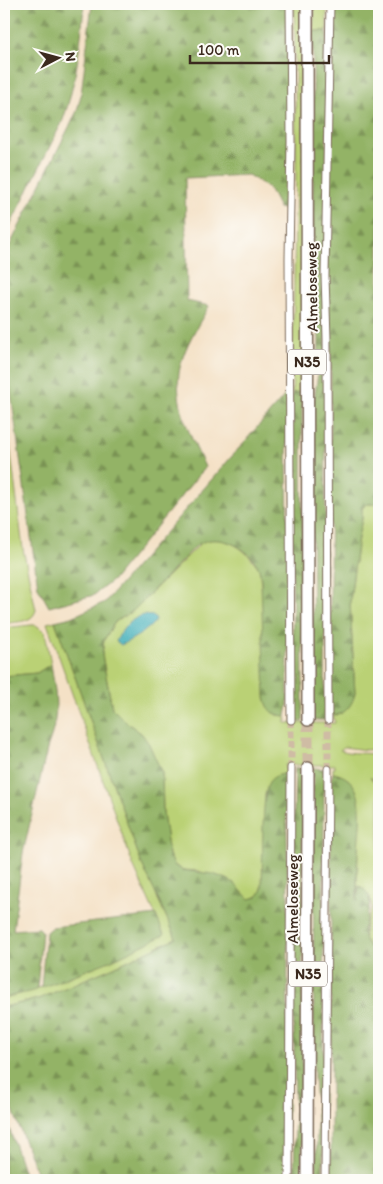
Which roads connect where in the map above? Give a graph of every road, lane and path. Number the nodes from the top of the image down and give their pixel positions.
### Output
1 (290, 4) edge
2 (307, 4) edge
3 (330, 4) edge
4 (291, 720) tunnel mouth
5 (308, 720) tunnel mouth
6 (328, 720) tunnel mouth
7 (291, 768) tunnel mouth
8 (308, 768) tunnel mouth
9 (328, 769) tunnel mouth
10 (289, 1180) edge
11 (307, 1180) edge
12 (325, 1180) edge

1 - 4 street, Almeloseweg
2 - 5 main road, Almeloseweg / N35
3 - 6 street, Almeloseweg
7 - 10 street, Almeloseweg
8 - 11 main road, Almeloseweg / N35
9 - 12 street

